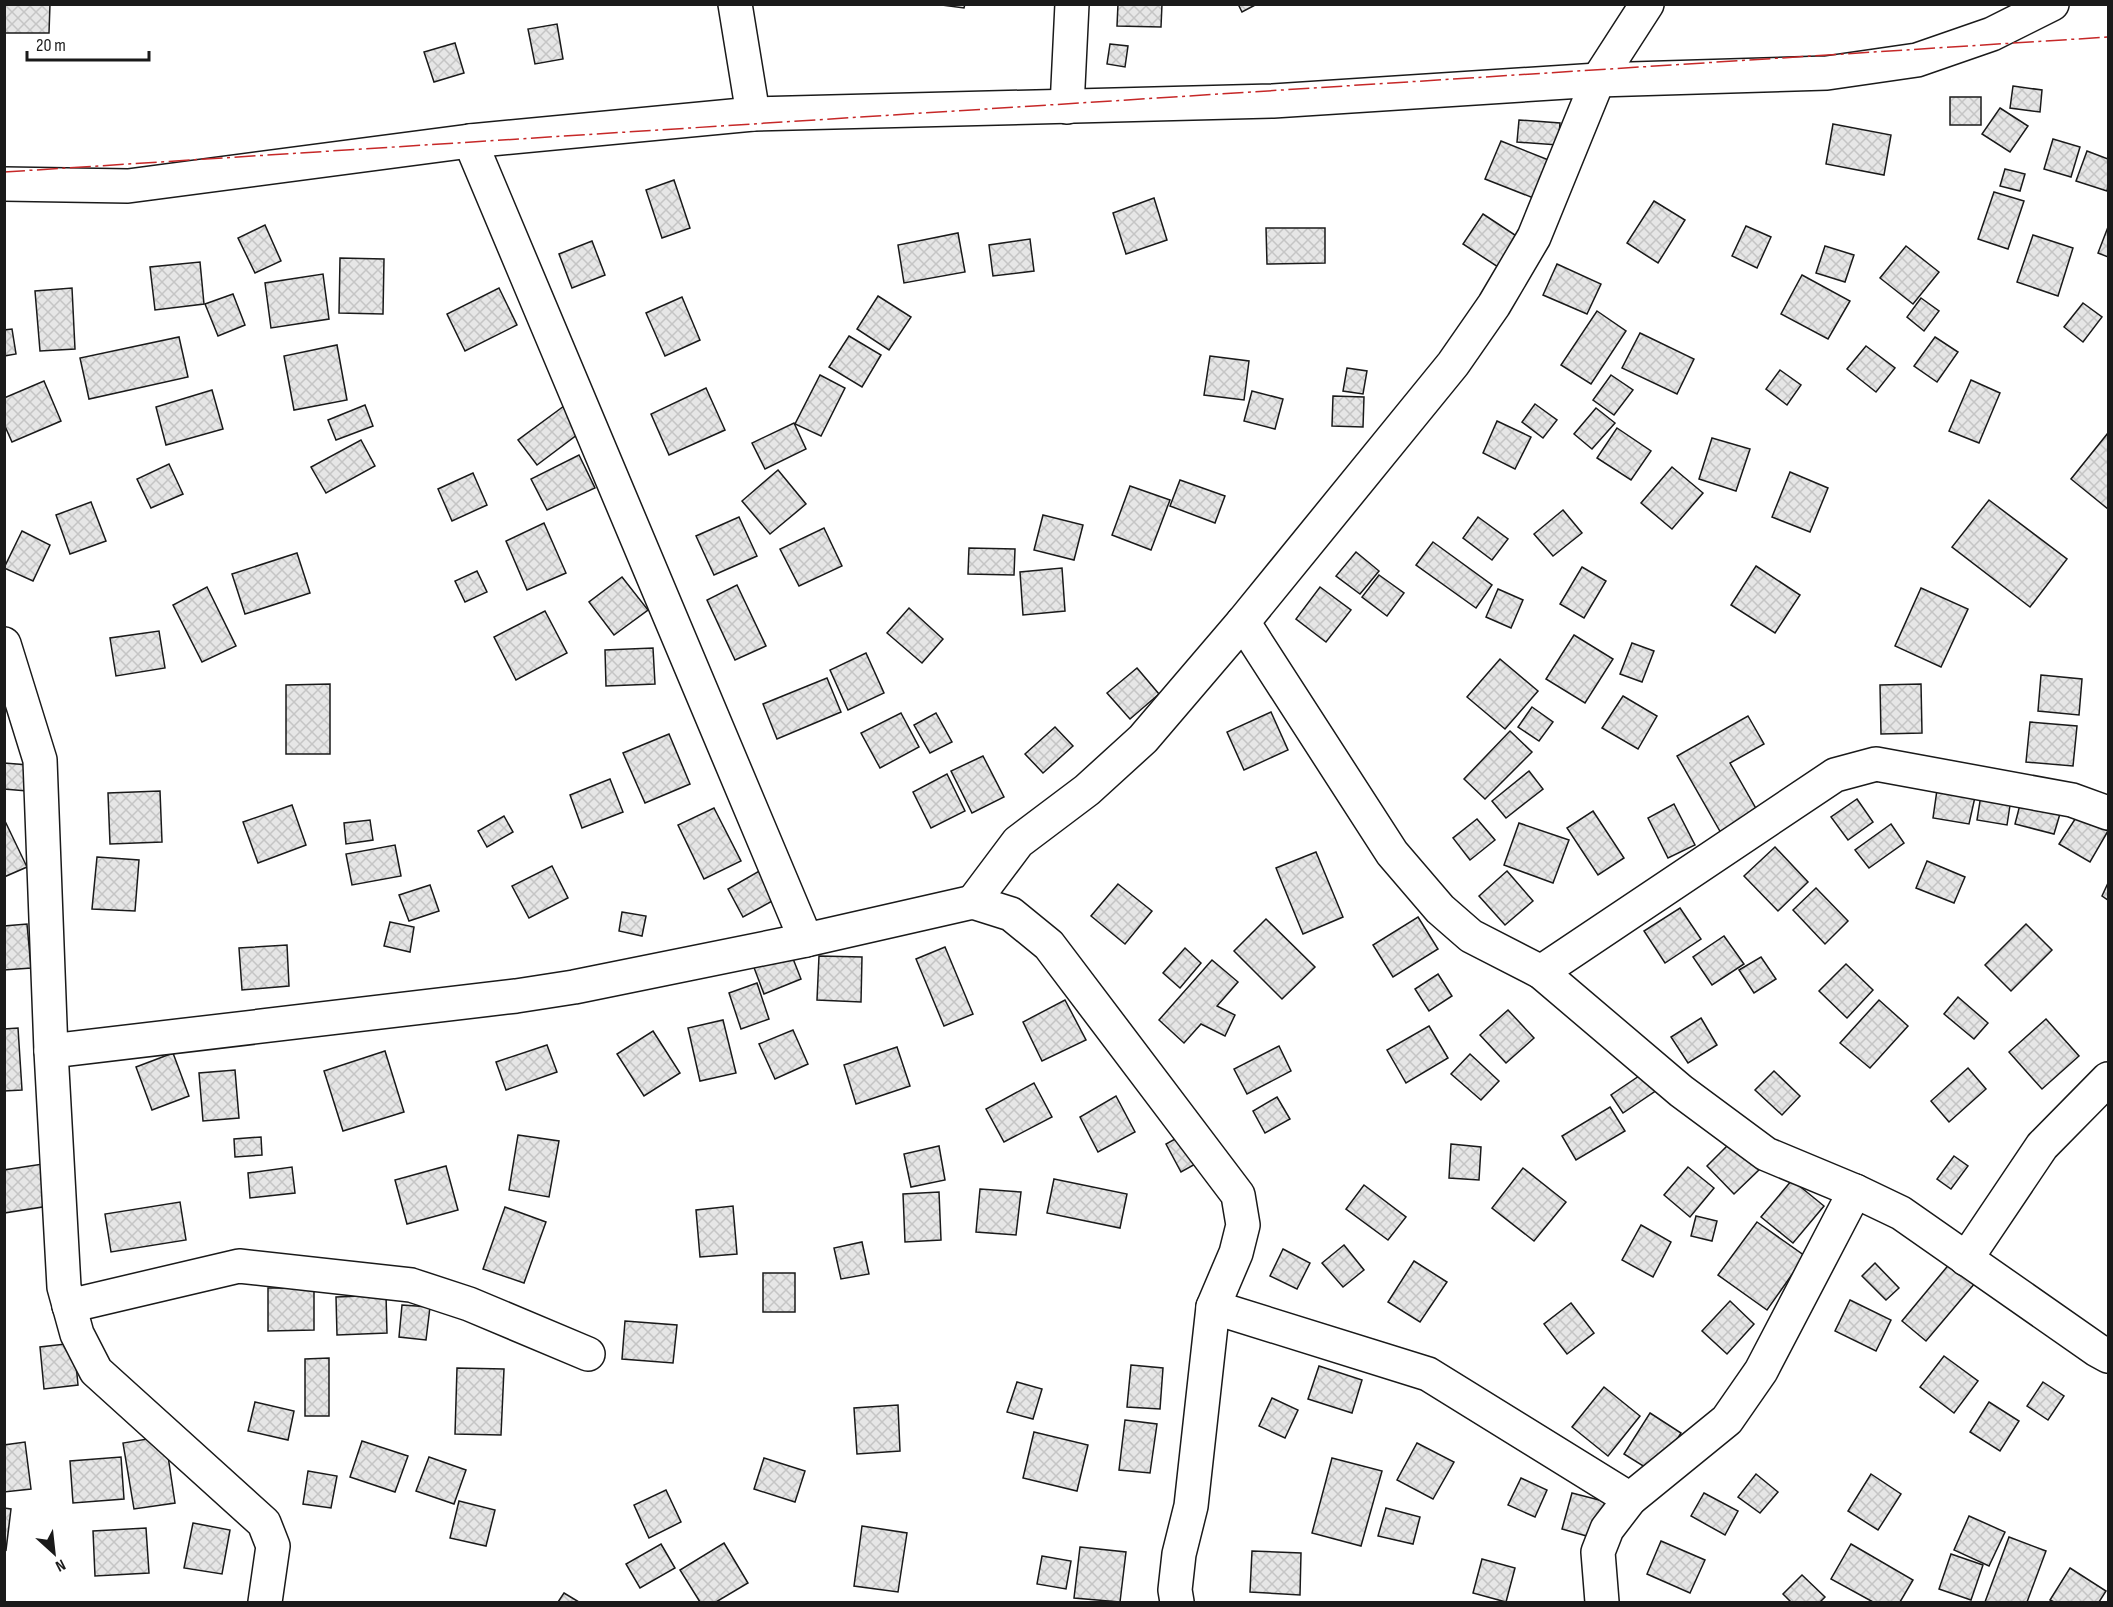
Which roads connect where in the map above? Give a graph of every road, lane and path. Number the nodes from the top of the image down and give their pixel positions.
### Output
1 (735, 4) edge
2 (1072, 4) edge
3 (1647, 4) edge
4 (2052, 4) edge
5 (1598, 80) junction
6 (1067, 107) junction
7 (753, 114) junction
8 (470, 141) junction
9 (4, 184) edge
10 (1243, 622) junction
11 (4, 644) edge
12 (2109, 813) edge
13 (973, 902) junction
14 (806, 940) junction
15 (1541, 972) junction
16 (51, 1051) junction
17 (2109, 1079) edge
18 (1855, 1191) junction
19 (1966, 1259) junction
20 (69, 1306) junction
21 (1213, 1307) junction
22 (588, 1354) dead end
23 (2109, 1356) edge
24 (1630, 1499) junction
25 (265, 1602) edge
26 (1177, 1602) edge
27 (1602, 1602) edge

1 - 7 street
2 - 6 street
3 - 5 street
4 - 5 street
5 - 6 street
5 - 10 street
6 - 7 street
7 - 8 street
8 - 9 street
8 - 14 street
10 - 13 street
10 - 15 street
11 - 16 street
12 - 15 street
13 - 14 street
13 - 21 street
14 - 16 street
15 - 18 street
16 - 20 street
17 - 19 street
18 - 19 street
18 - 24 street
19 - 23 street
20 - 22 street
20 - 25 street
21 - 24 street
21 - 26 street
24 - 27 street

